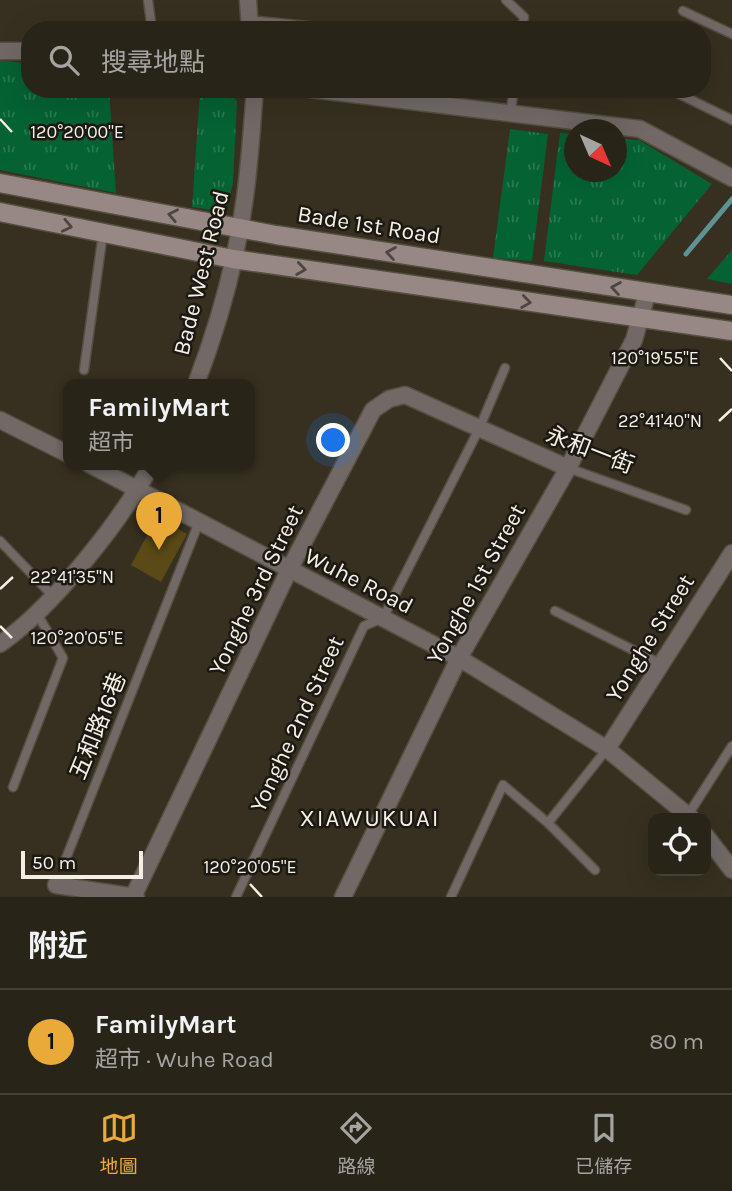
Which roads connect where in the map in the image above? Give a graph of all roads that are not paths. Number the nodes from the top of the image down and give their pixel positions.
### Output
1 (148, 0) edge
2 (248, 0) edge
3 (506, 0) edge
4 (683, 11) dead end
5 (151, 21) edge
6 (250, 21) edge
7 (523, 21) edge
8 (704, 21) edge
9 (711, 24) edge
10 (732, 34) edge
11 (0, 51) edge
12 (21, 51) edge
13 (254, 98) edge
14 (379, 98) edge
15 (513, 98) edge
16 (687, 98) edge
17 (510, 115) junction
18 (732, 120) edge
19 (730, 173) edge
20 (0, 183) edge
21 (0, 212) edge
22 (240, 228) junction
23 (103, 233) junction
24 (233, 259) junction
25 (647, 294) junction
26 (732, 305) edge
27 (641, 319) junction
28 (732, 331) edge
29 (505, 368) dead end
30 (84, 370) dead end
31 (197, 379) edge
32 (0, 420) edge
33 (479, 429) junction
34 (63, 452) edge
35 (568, 468) junction
36 (101, 470) edge
37 (149, 470) edge
38 (138, 489) junction
39 (686, 510) dead end
40 (199, 522) junction
41 (0, 541) edge
42 (732, 553) edge
43 (289, 570) junction
44 (53, 596) junction
45 (555, 611) dead end
46 (36, 612) junction
47 (383, 618) junction
48 (0, 644) edge
49 (459, 658) junction
50 (661, 664) junction
51 (732, 746) edge
52 (607, 749) junction
53 (13, 787) dead end
54 (685, 813) edge
55 (692, 813) edge
56 (548, 823) junction
57 (711, 843) edge
58 (63, 866) dead end
59 (595, 870) dead end
60 (732, 870) edge
61 (56, 885) dead end
62 (134, 897) edge
63 (236, 897) edge
64 (343, 897) edge
65 (452, 897) edge

1 - 5 lane
2 - 6 street
3 - 7 lane
4 - 8 lane
9 - 10 lane
11 - 12 street
13 - 22 street, Bade West Road
14 - 17 street
15 - 17 lane
16 - 18 lane
17 - 19 street
22 -> 20 street, Bade 1st Road
21 -> 23 street
22 - 24 street, Bade West Road
25 -> 22 street, Bade 1st Road
23 - 24 street
23 - 30 lane
24 -> 27 street
24 - 31 street, Bade West Road
25 - 26 street, Bade 1st Road
25 - 27 street, Yonghe 1st Street
27 - 28 street
27 - 35 street, Yonghe 1st Street
29 - 33 lane, Yonghe 2nd Street
32 - 34 street
33 - 35 street, 永和一街
33 - 43 street, Yonghe 3rd Street
33 - 47 lane, Yonghe 2nd Street
35 - 39 lane, 永和一街
35 - 49 street, Yonghe 1st Street
36 - 38 street, Wuhe Road
37 - 38 street
38 - 40 street, Wuhe Road
38 - 44 street
40 - 43 street, Wuhe Road
40 - 58 lane, 五和路16巷
41 - 44 lane
42 - 50 street, Yonghe Street
43 - 47 street, Wuhe Road
43 - 62 street, Yonghe 3rd Street
44 - 46 street
45 - 50 lane
46 - 48 street
46 - 53 lane
47 - 49 street, Wuhe Road
47 - 63 lane, Yonghe 2nd Street
49 - 52 street, Wuhe Road
49 - 64 street, Yonghe 1st Street
50 - 52 street, Yonghe Street
51 - 55 lane
52 - 54 street, Wuhe Road
52 - 56 lane
56 - 59 lane
56 - 65 lane
57 - 60 street
61 - 62 street, Yonghe 3rd Street

